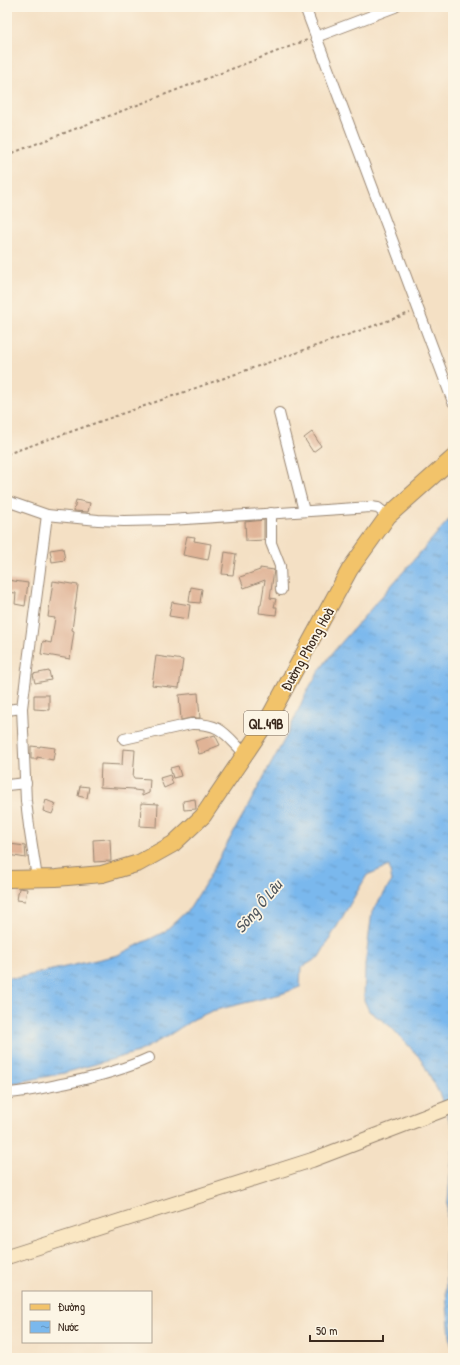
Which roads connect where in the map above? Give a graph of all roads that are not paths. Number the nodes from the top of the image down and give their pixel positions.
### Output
1 (305, 7) edge
2 (394, 7) edge
3 (316, 37) junction
4 (453, 402) edge
5 (279, 413) dead end
6 (453, 458) edge
7 (7, 501) edge
8 (304, 511) junction
9 (271, 513) junction
10 (48, 515) junction
11 (388, 516) junction
12 (281, 590) dead end
13 (22, 708) junction
14 (7, 710) edge
15 (124, 739) dead end
16 (245, 754) junction
17 (26, 783) junction
18 (7, 785) edge
19 (37, 878) junction
20 (7, 879) edge
21 (150, 1058) dead end
22 (7, 1093) edge
23 (453, 1106) edge
24 (7, 1257) edge

1 - 3 street
2 - 3 street
3 - 4 street
5 - 8 street
6 - 11 main road, Đường Phong Hoà / QL.49B
7 - 10 street
8 - 9 street
8 - 11 street
9 - 10 street
9 - 12 street
10 - 13 street
11 - 16 main road, Đường Phong Hoà / QL.49B
13 - 14 street
13 - 17 street
15 - 16 street
16 - 19 main road, Đường Phong Hoà / QL.49B
17 - 18 street
17 - 19 street
19 - 20 main road, Đường Phong Hoà / QL.49B
21 - 22 street
23 - 24 street

